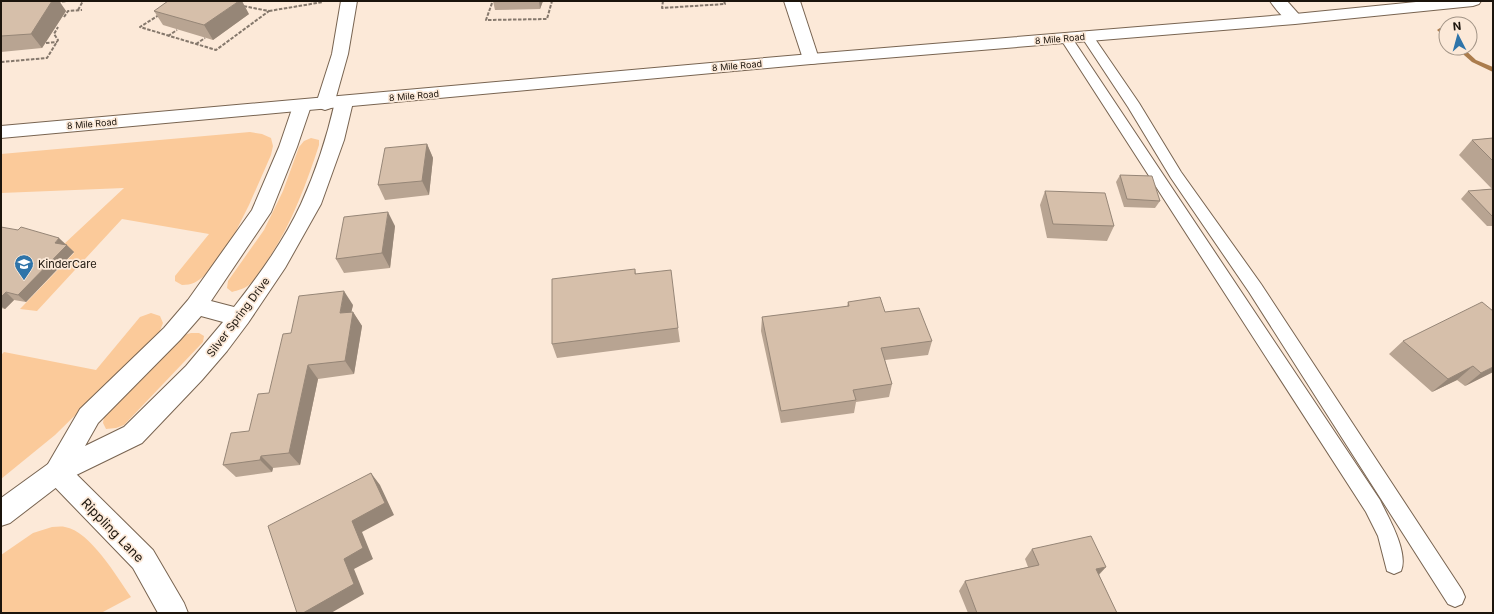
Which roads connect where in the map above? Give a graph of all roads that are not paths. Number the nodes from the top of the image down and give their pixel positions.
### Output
1 (348, 1) edge
2 (792, 1) edge
3 (1278, 1) edge
4 (1473, 1) edge
5 (1295, 19) junction
6 (1087, 36) junction
7 (1066, 38) junction
8 (811, 59) junction
9 (335, 103) junction
10 (302, 106) junction
11 (1, 132) edge
12 (196, 306) junction
13 (240, 317) junction
14 (58, 472) junction
15 (1, 514) edge
16 (1394, 564) dead end
17 (1455, 597) dead end
18 (174, 613) edge

1 - 9 main road, Silver Spring Drive
2 - 8 main road
3 - 5 main road
4 - 5 main road, 8 Mile Road
5 - 6 main road, 8 Mile Road
6 - 7 main road, 8 Mile Road
6 - 17 lane
7 - 8 main road, 8 Mile Road
7 - 16 lane
8 - 9 main road, 8 Mile Road
9 - 10 main road, 8 Mile Road
9 - 13 main road, Silver Spring Drive
10 - 11 main road, 8 Mile Road
10 - 12 main road, Silver Spring Drive
12 - 13 main road
12 - 14 main road, Silver Spring Drive
13 - 14 main road, Silver Spring Drive
14 - 15 main road, Silver Spring Drive
14 - 18 main road, Rippling Lane

